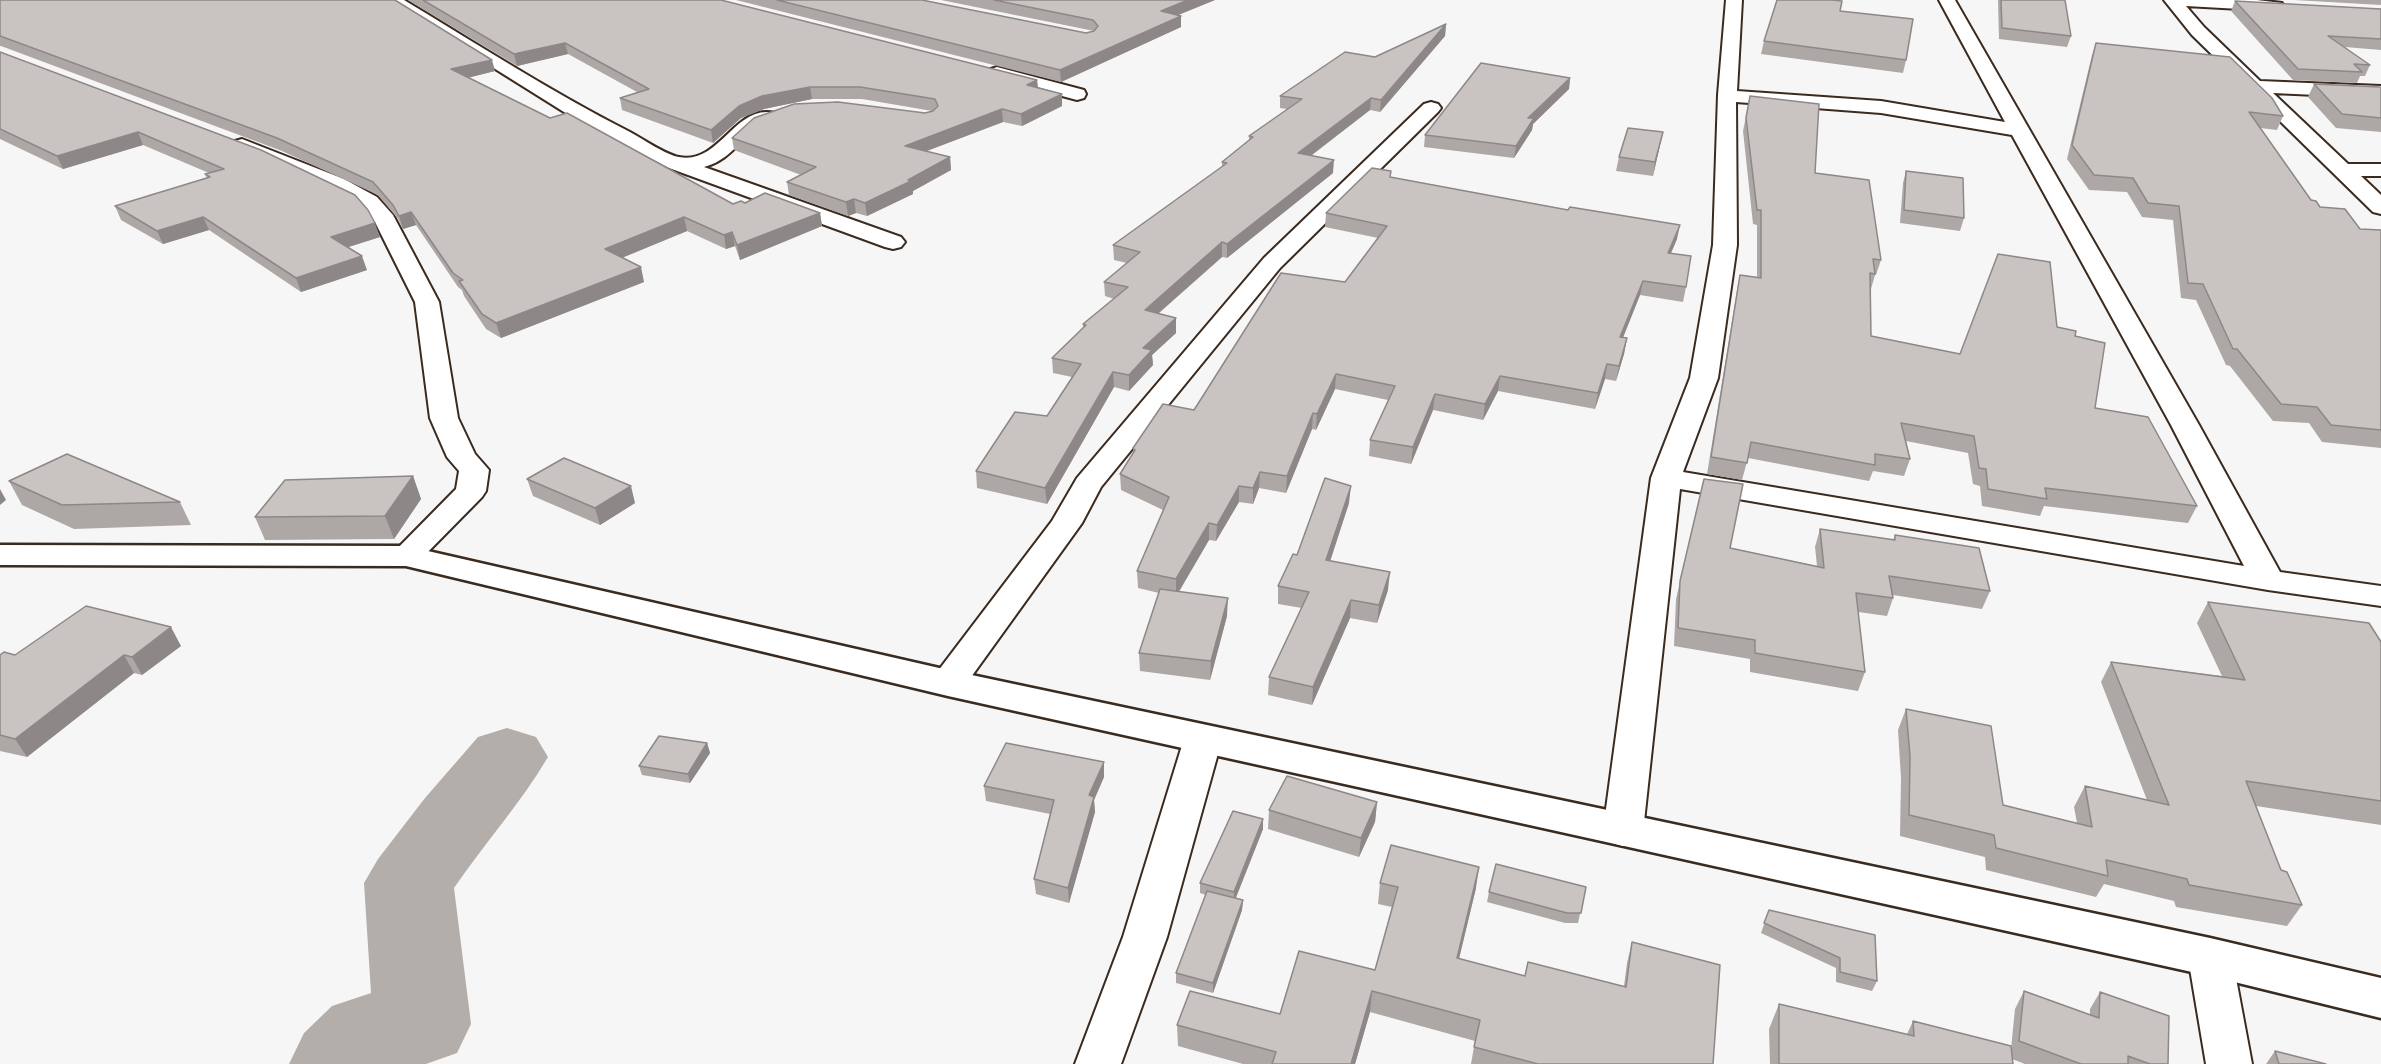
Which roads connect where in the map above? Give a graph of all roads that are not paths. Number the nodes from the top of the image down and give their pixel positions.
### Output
1 (393, 0) edge
2 (1734, 0) edge
3 (1947, 0) edge
4 (2172, 0) edge
5 (2288, 6) edge
6 (975, 68) edge
7 (2254, 86) junction
8 (2381, 92) edge
9 (1077, 94) dead end
10 (1727, 95) junction
11 (1431, 108) dead end
12 (782, 112) edge
13 (2019, 130) junction
14 (222, 138) edge
15 (676, 164) junction
16 (2340, 170) junction
17 (2381, 170) edge
18 (2381, 207) edge
19 (893, 242) dead end
20 (1666, 478) junction
21 (0, 555) edge
22 (406, 556) junction
23 (2268, 580) junction
24 (2380, 597) edge
25 (948, 683) junction
26 (1203, 739) junction
27 (1623, 831) junction
28 (2210, 957) junction
29 (2381, 998) edge
30 (1098, 1064) edge
31 (2229, 1064) edge

1 - 15 street
2 - 10 street
3 - 13 street
4 - 5 street
4 - 7 street
6 - 9 street
7 - 8 street
7 - 16 street
10 - 13 street
10 - 20 street
11 - 25 street
12 - 15 street
13 - 23 street
14 - 22 street
15 - 19 street
16 - 17 street
16 - 18 street
20 - 23 street
20 - 27 street
21 - 22 street
22 - 25 street
23 - 24 street
25 - 26 street
26 - 27 street
26 - 30 street
27 - 28 street
28 - 29 street
28 - 31 street

